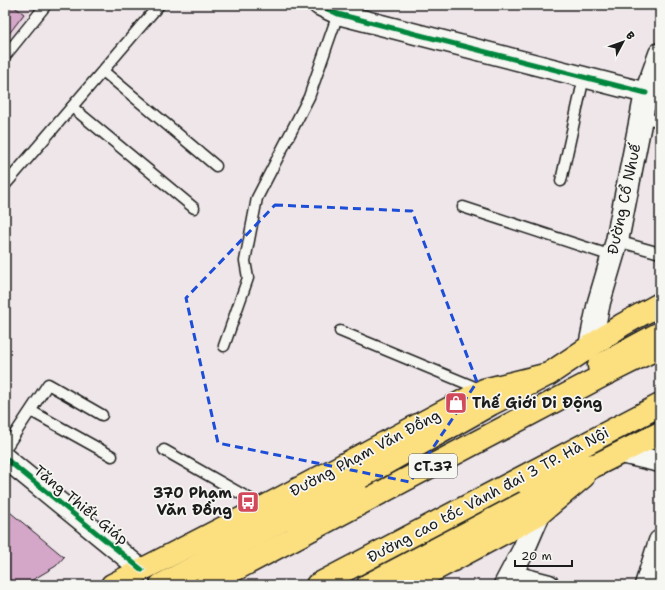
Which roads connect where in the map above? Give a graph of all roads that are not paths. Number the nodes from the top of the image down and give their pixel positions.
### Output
1 (46, 5) edge
2 (160, 5) edge
3 (319, 5) edge
4 (338, 14) junction
5 (660, 54) edge
6 (5, 56) edge
7 (103, 71) junction
8 (584, 77) junction
9 (646, 93) junction
10 (72, 107) junction
11 (651, 119) edge
12 (216, 166) dead end
13 (561, 181) dead end
14 (5, 185) edge
15 (463, 207) dead end
16 (194, 208) dead end
17 (614, 248) junction
18 (660, 253) edge
19 (660, 304) edge
20 (340, 331) dead end
21 (660, 333) edge
22 (224, 346) dead end
23 (590, 346) junction
24 (660, 347) edge
25 (549, 374) junction
26 (484, 390) junction
27 (660, 405) edge
28 (31, 411) junction
29 (102, 415) dead end
30 (660, 433) edge
31 (5, 449) edge
32 (164, 450) dead end
33 (621, 453) junction
34 (112, 456) dead end
35 (5, 458) edge
36 (660, 462) edge
37 (598, 464) junction
38 (264, 507) junction
39 (539, 514) junction
40 (660, 542) edge
41 (142, 570) junction
42 (508, 580) edge
43 (112, 585) edge
44 (161, 585) edge
45 (181, 585) edge
46 (206, 585) edge
47 (317, 585) edge
48 (332, 585) edge
49 (368, 585) edge
50 (406, 585) edge
51 (549, 585) edge
52 (645, 585) edge

1 - 6 lane
2 - 7 lane
3 - 4 street
4 - 8 street
4 - 22 lane
5 - 9 main road, Đường Cổ Nhuế
7 - 10 lane
7 - 12 lane
8 - 9 street
8 - 13 lane
9 - 11 main road, Đường Cổ Nhuế
10 - 14 lane
10 - 16 lane
11 - 17 main road, Đường Cổ Nhuế
15 - 17 lane
17 - 18 lane
17 - 23 main road, Đường Cổ Nhuế
19 - 23 main road, Đường Phạm Văn Đồng
20 - 26 lane
21 - 45 main road, Đường Phạm Văn Đồng
23 - 25 main road, Đường Phạm Văn Đồng
24 - 46 main road, CT.37
25 - 26 main road, Đường Phạm Văn Đồng
25 - 44 main road
26 - 38 main road, Đường Phạm Văn Đồng
27 - 47 main road, Đường cao tốc Vành đai 3 TP. Hà Nội
28 - 29 lane
28 - 31 lane
28 - 34 lane
30 - 33 main road
32 - 38 lane
33 - 36 street
33 - 37 main road
35 - 41 street, Tăng Thiết Giáp
37 - 39 main road
37 - 48 main road
37 - 49 main road
38 - 41 main road, Đường Phạm Văn Đồng
39 - 42 main road
39 - 50 main road
40 - 52 street
41 - 43 main road, Đường Phạm Văn Đồng
42 - 51 street

